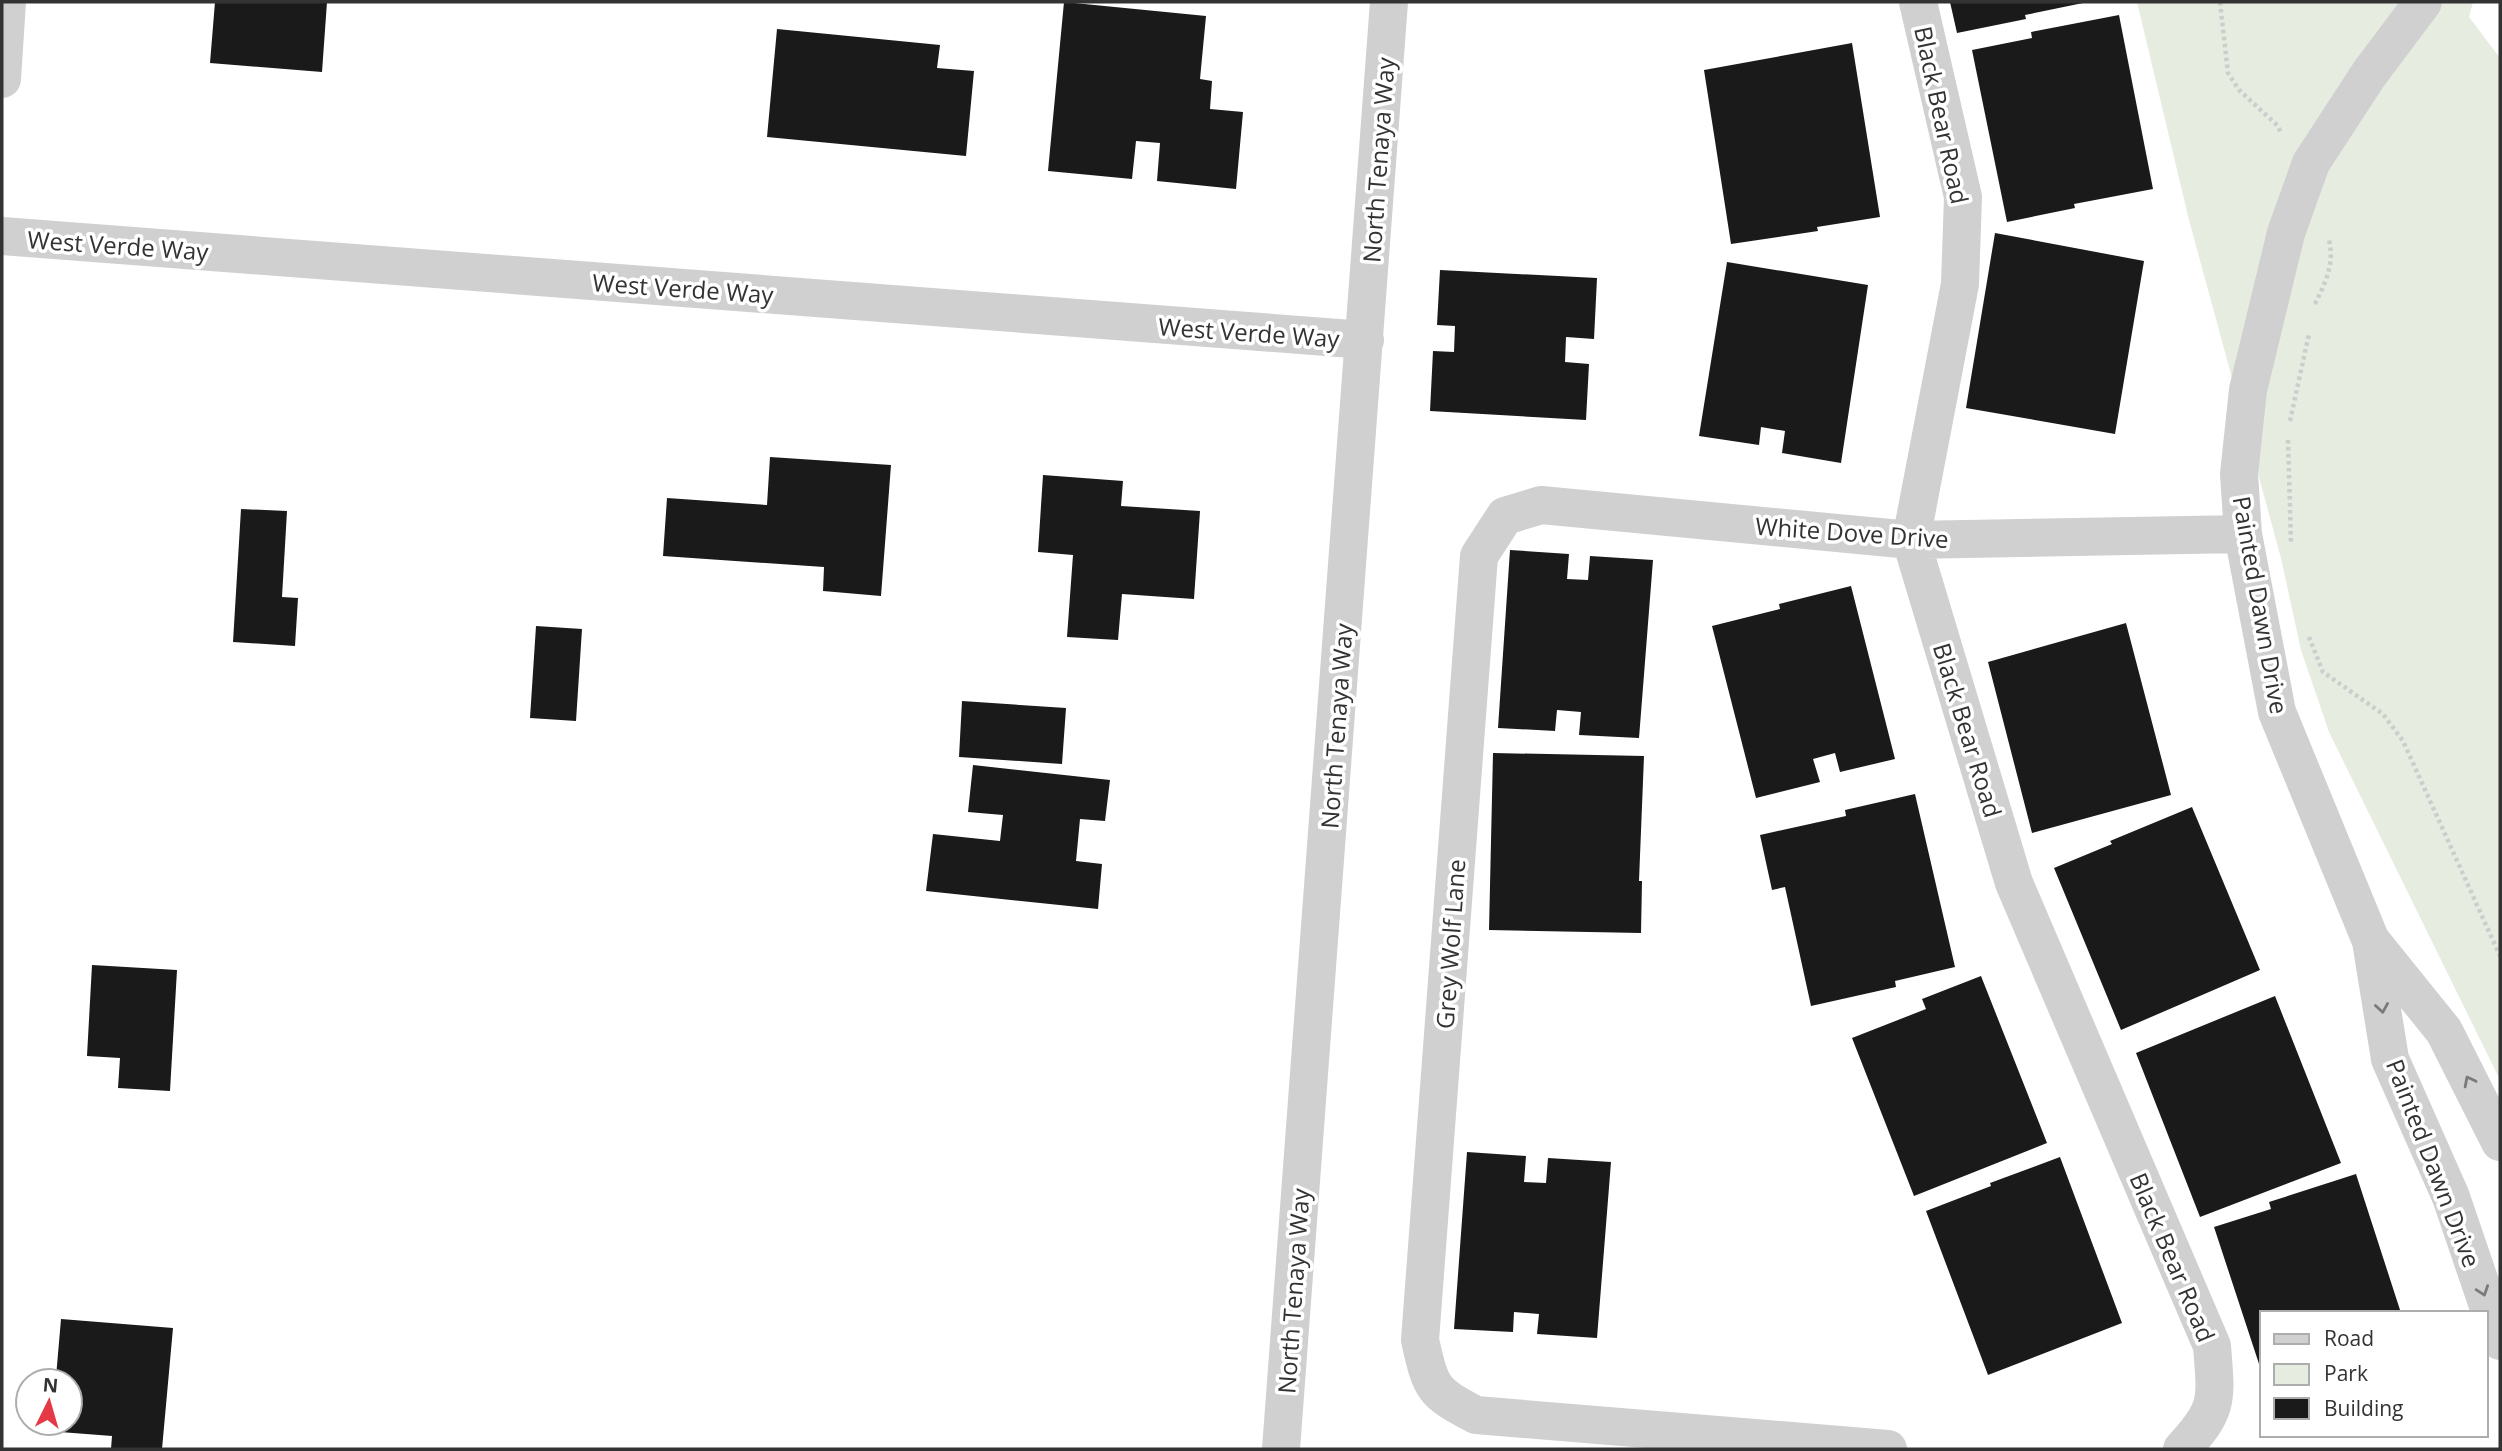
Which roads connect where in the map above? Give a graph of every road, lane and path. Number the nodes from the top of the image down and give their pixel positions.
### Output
1 (7, 2) edge
2 (1389, 2) edge
3 (1918, 2) edge
4 (2220, 2) edge
5 (2423, 2) edge
6 (2, 79) edge
7 (2305, 178) junction
8 (2, 236) edge
9 (2312, 316) dead end
10 (2309, 329) dead end
11 (1365, 341) junction
12 (1505, 516) joint
13 (2243, 534) junction
14 (1911, 540) junction
15 (2291, 547) dead end
16 (2304, 626) dead end
17 (2371, 941) junction
18 (2500, 956) edge
19 (2500, 1142) edge
20 (2500, 1341) edge
21 (2193, 1438) edge
22 (1281, 1449) edge
23 (1888, 1449) edge

1 - 6 street
2 - 11 street, North Tenaya Way
3 - 14 street, Black Bear Road
4 - 7 path
5 - 7 street, Painted Dawn Drive
7 - 9 path
7 - 13 street, Painted Dawn Drive
8 - 11 street, West Verde Way
10 - 15 path
11 - 22 street, North Tenaya Way
12 - 14 street, White Dove Drive
12 - 23 street, Grey Wolf Lane
13 - 14 street, White Dove Drive
13 - 17 street, Painted Dawn Drive
14 - 21 street, Black Bear Road
16 - 18 path
19 -> 17 street, Painted Dawn Drive
17 -> 20 street, Painted Dawn Drive

